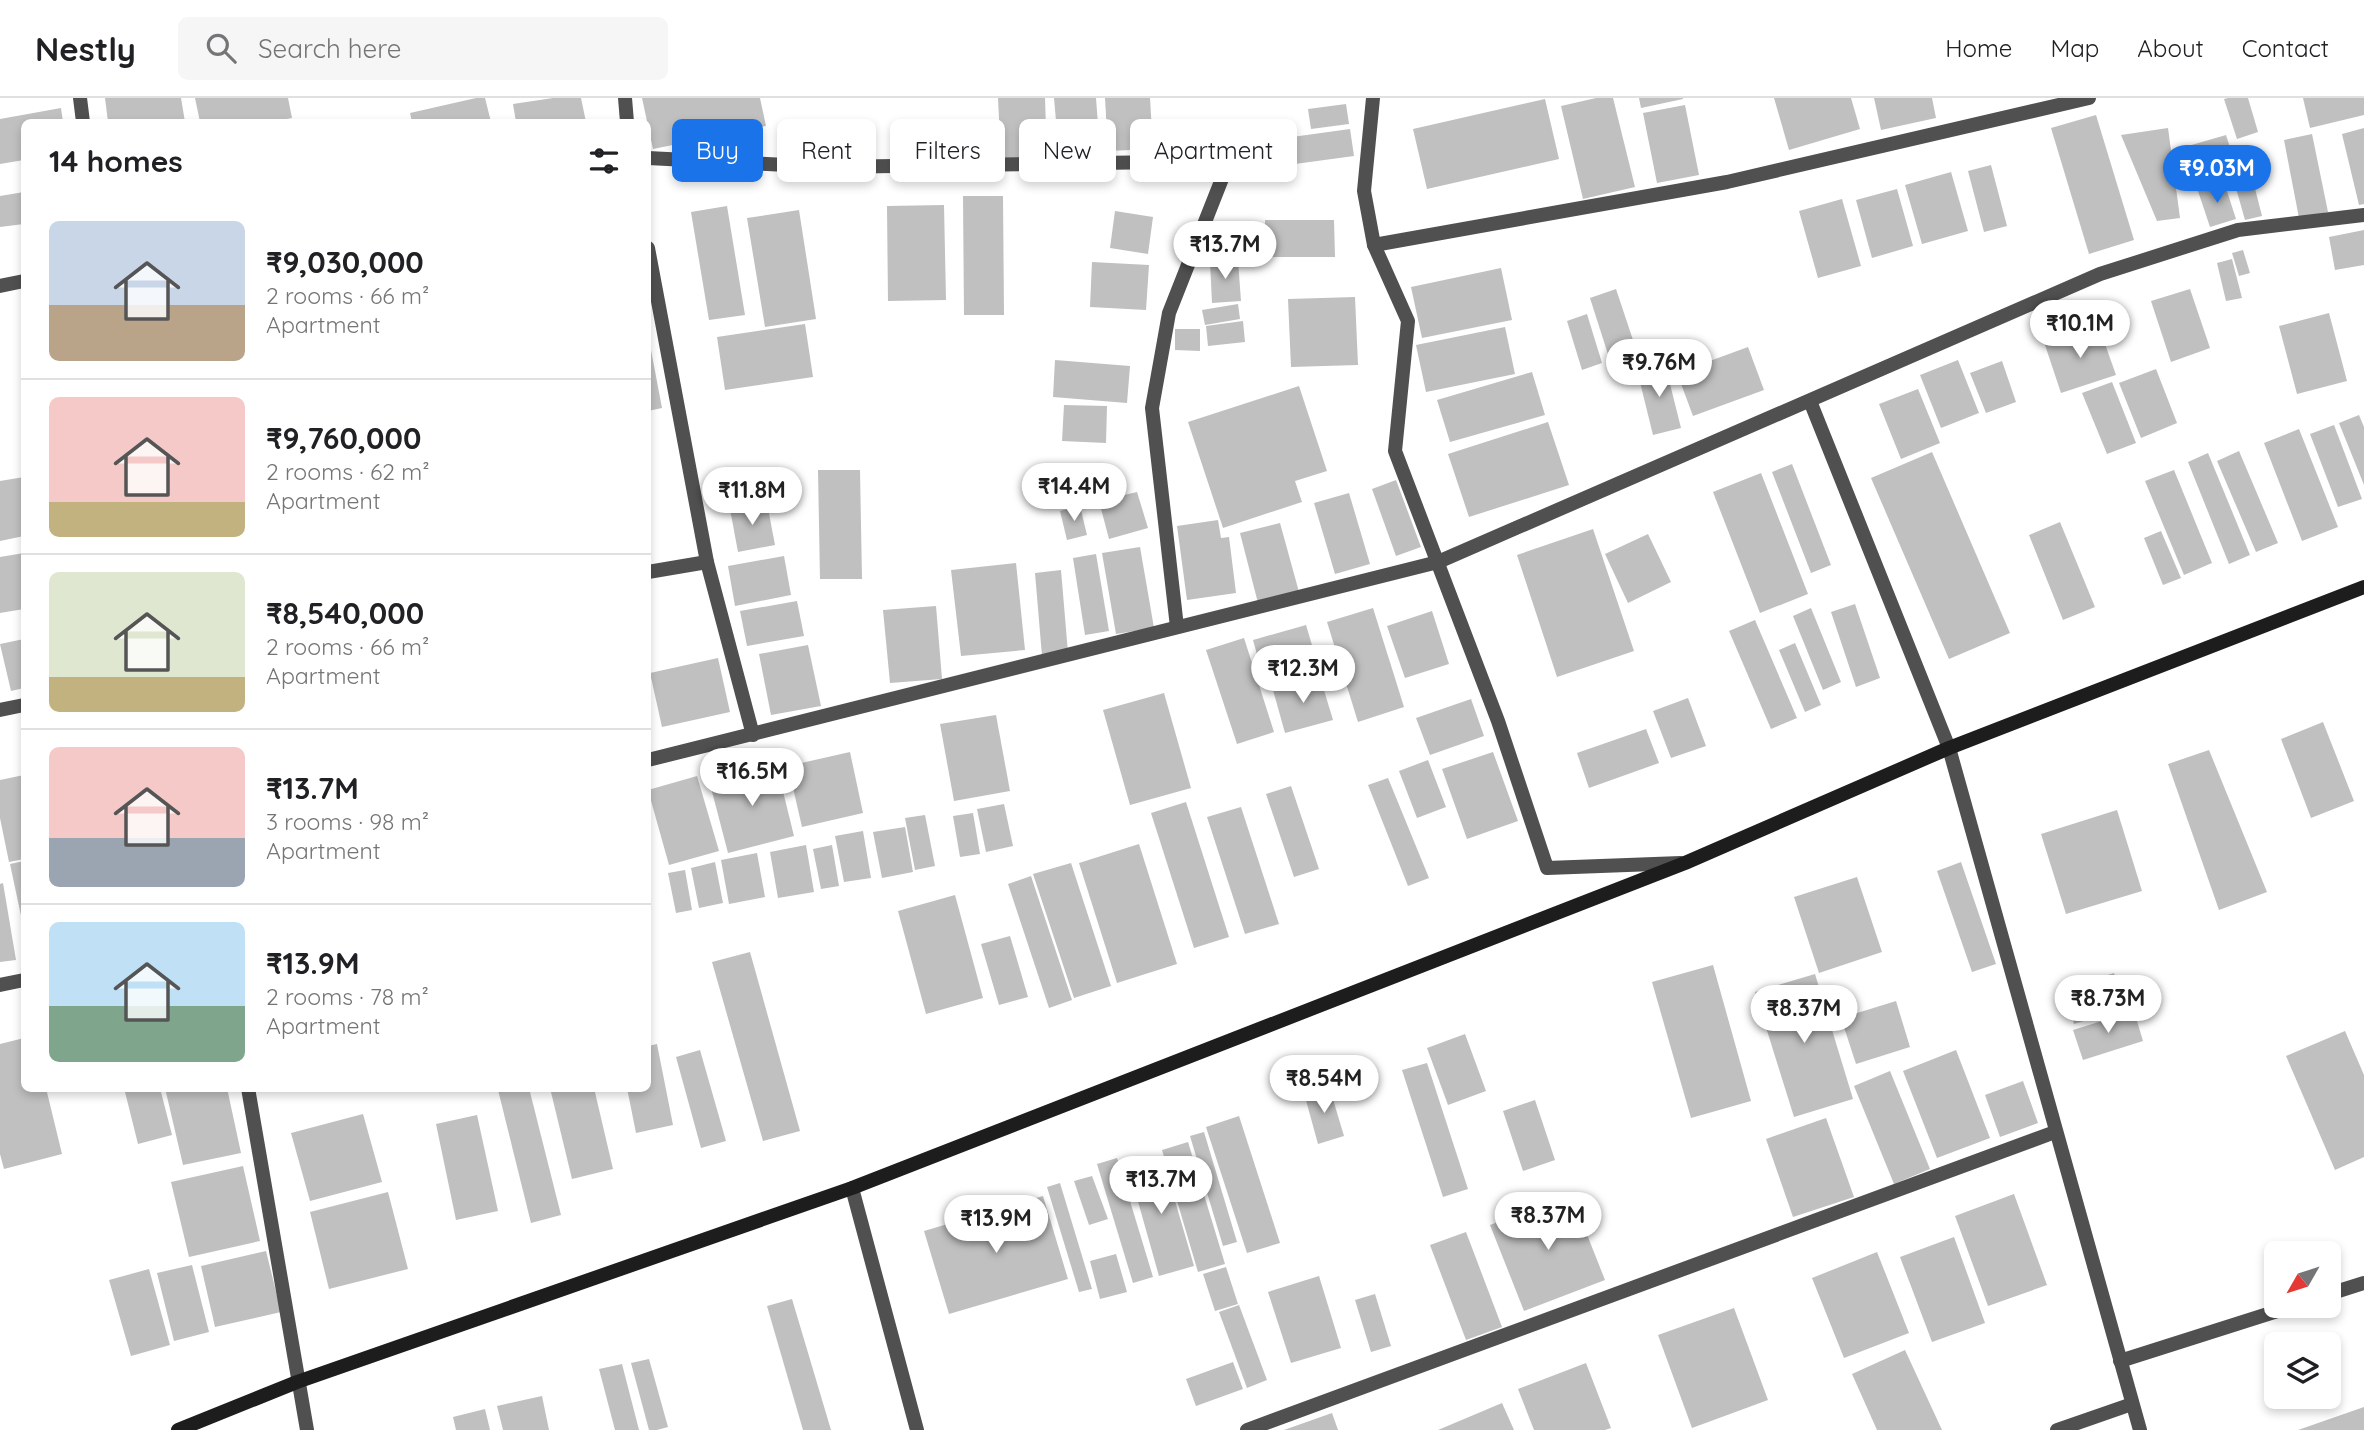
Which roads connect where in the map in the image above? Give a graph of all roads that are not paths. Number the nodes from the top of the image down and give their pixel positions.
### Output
1 (80, 98) edge
2 (625, 98) edge
3 (1373, 98) edge
4 (2089, 98) edge
5 (83, 119) edge
6 (627, 119) edge
7 (651, 158) edge
8 (2364, 215) edge
9 (1374, 245) junction
10 (651, 264) edge
11 (21, 282) edge
12 (0, 286) edge
13 (1810, 401) junction
14 (707, 562) junction
15 (1438, 562) junction
16 (651, 571) edge
17 (2364, 587) edge
18 (1177, 627) junction
19 (21, 706) edge
20 (0, 710) edge
21 (753, 735) junction
22 (1949, 748) junction
23 (651, 759) edge
24 (1685, 863) junction
25 (21, 981) edge
26 (0, 985) edge
27 (249, 1092) edge
28 (2055, 1132) junction
29 (852, 1188) junction
30 (2364, 1283) edge
31 (2342, 1290) edge
32 (2264, 1315) edge
33 (2120, 1361) junction
34 (297, 1382) junction
35 (2132, 1404) junction
36 (178, 1430) edge
37 (307, 1430) edge
38 (917, 1430) edge
39 (1247, 1430) edge
40 (2057, 1430) edge
41 (2140, 1430) edge

1 - 5 street
2 - 6 street
3 - 9 street
4 - 9 street
7 - 18 street
8 - 13 street
9 - 15 street
10 - 14 street
11 - 12 street
13 - 15 street
13 - 22 street
14 - 16 street
14 - 21 street
15 - 18 street
15 - 24 street
17 - 22 main road
18 - 21 street
19 - 20 street
21 - 23 street
22 - 24 main road
22 - 28 street
24 - 29 main road
25 - 26 street
27 - 34 street
28 - 33 street
28 - 39 street
29 - 34 main road
29 - 38 street
30 - 31 street
32 - 33 street
33 - 35 street
34 - 36 main road
34 - 37 street
35 - 40 street
35 - 41 street

